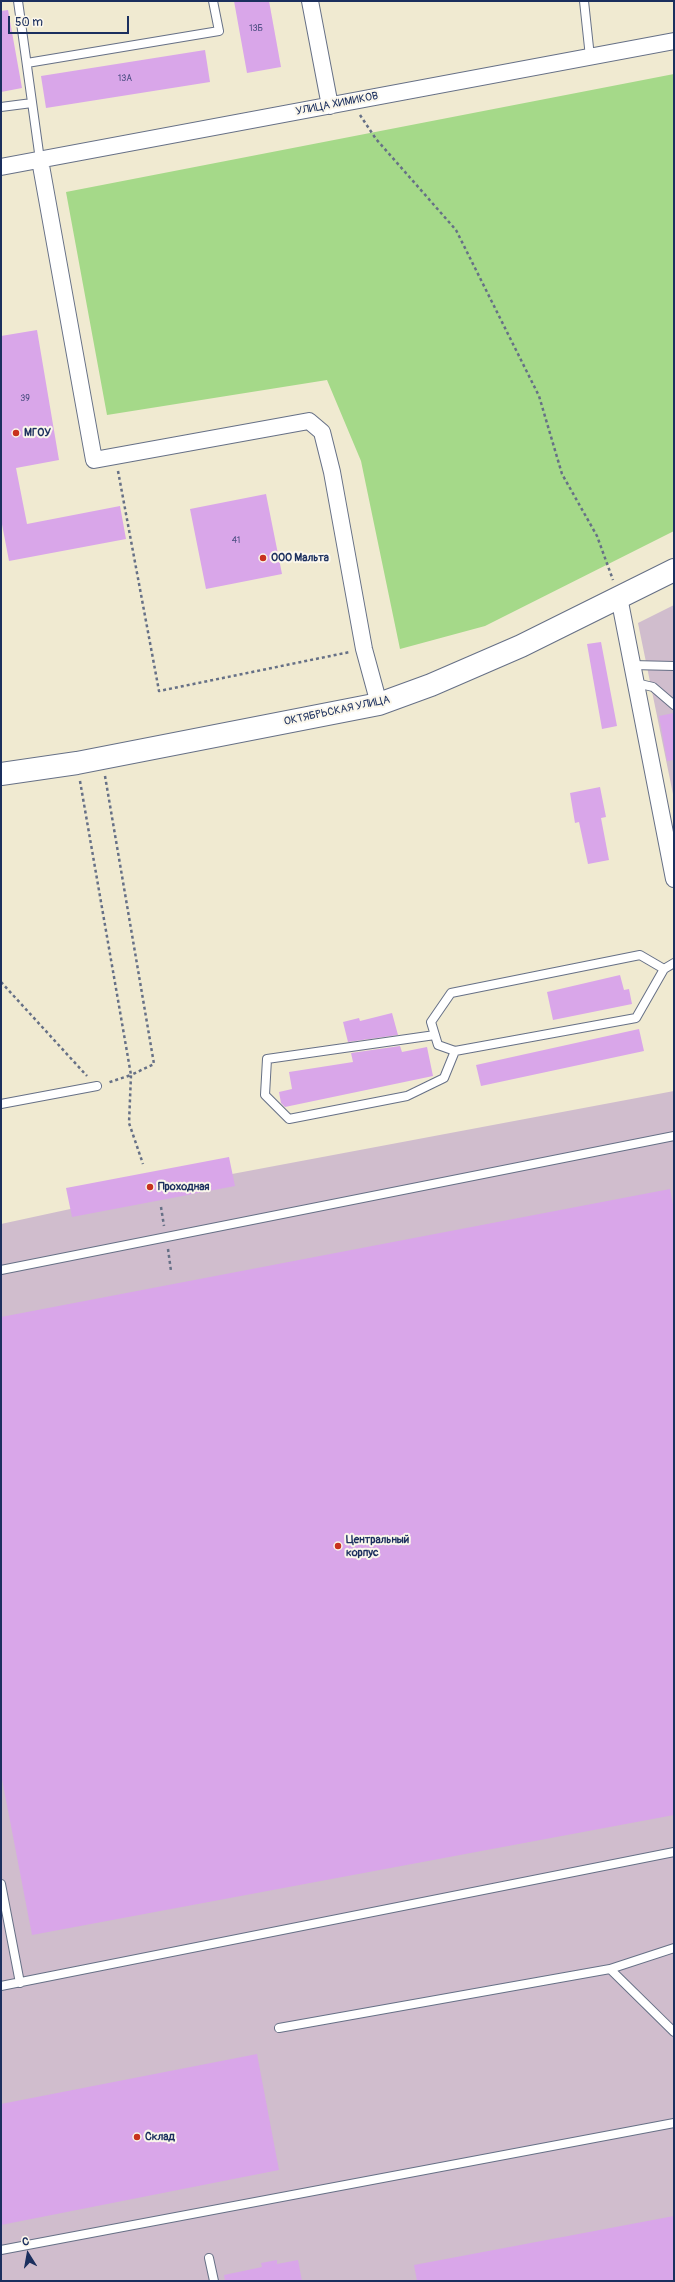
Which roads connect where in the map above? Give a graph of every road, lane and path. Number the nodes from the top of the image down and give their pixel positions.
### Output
1 (18, 1) edge
2 (213, 1) edge
3 (310, 1) edge
4 (584, 1) edge
5 (674, 41) edge
6 (590, 57) junction
7 (27, 63) junction
8 (350, 102) junction
9 (32, 103) junction
10 (330, 106) junction
11 (1, 107) edge
12 (40, 160) junction
13 (1, 167) edge
14 (109, 457) junction
15 (674, 570) edge
16 (619, 596) junction
17 (364, 649) junction
18 (632, 665) junction
19 (674, 666) edge
20 (636, 683) junction
21 (380, 704) junction
22 (674, 705) edge
23 (102, 758) junction
24 (77, 763) junction
25 (1, 774) edge
26 (669, 826) edge
27 (674, 880) edge
28 (674, 963) edge
29 (664, 969) junction
30 (1, 982) edge
31 (435, 1036) junction
32 (455, 1052) junction
33 (131, 1075) junction
34 (97, 1086) junction
35 (1, 1104) edge
36 (674, 1136) edge
37 (143, 1164) dead end
38 (1, 1270) edge
39 (674, 1852) edge
40 (1, 1884) edge
41 (674, 1948) edge
42 (610, 1969) junction
43 (20, 1983) junction
44 (1, 1986) edge
45 (279, 2028) dead end
46 (674, 2032) edge
47 (674, 2123) edge
48 (1, 2250) edge
49 (209, 2258) dead end
50 (214, 2281) edge

1 - 7 lane
2 - 7 lane
3 - 10 street
4 - 6 lane
5 - 6 street, УЛИЦА ХИМИКОВ
6 - 8 street, УЛИЦА ХИМИКОВ
7 - 9 lane
8 - 10 street, УЛИЦА ХИМИКОВ
8 - 16 path
9 - 11 lane
9 - 12 lane
10 - 12 street, УЛИЦА ХИМИКОВ
12 - 13 street, УЛИЦА ХИМИКОВ
12 - 14 street
14 - 17 street
14 - 17 path
15 - 16 main road, ОКТЯБРЬСКАЯ УЛИЦА
16 - 18 street
16 - 21 main road, ОКТЯБРЬСКАЯ УЛИЦА
17 - 21 street
18 - 19 lane
18 - 20 street
20 - 22 lane
20 - 26 street
21 - 23 main road, ОКТЯБРЬСКАЯ УЛИЦА
23 - 24 main road, ОКТЯБРЬСКАЯ УЛИЦА
23 - 33 path
24 - 25 main road, ОКТЯБРЬСКАЯ УЛИЦА
24 - 33 path
26 - 27 street
28 - 29 lane
29 - 31 lane
29 - 32 lane
30 - 34 path
31 - 32 lane
31 - 32 lane
33 - 34 path
33 - 37 path
34 - 35 lane
36 - 38 lane
39 - 43 lane
40 - 43 lane
41 - 42 lane
42 - 45 lane
42 - 46 lane
43 - 44 lane
47 - 48 lane
49 - 50 lane

